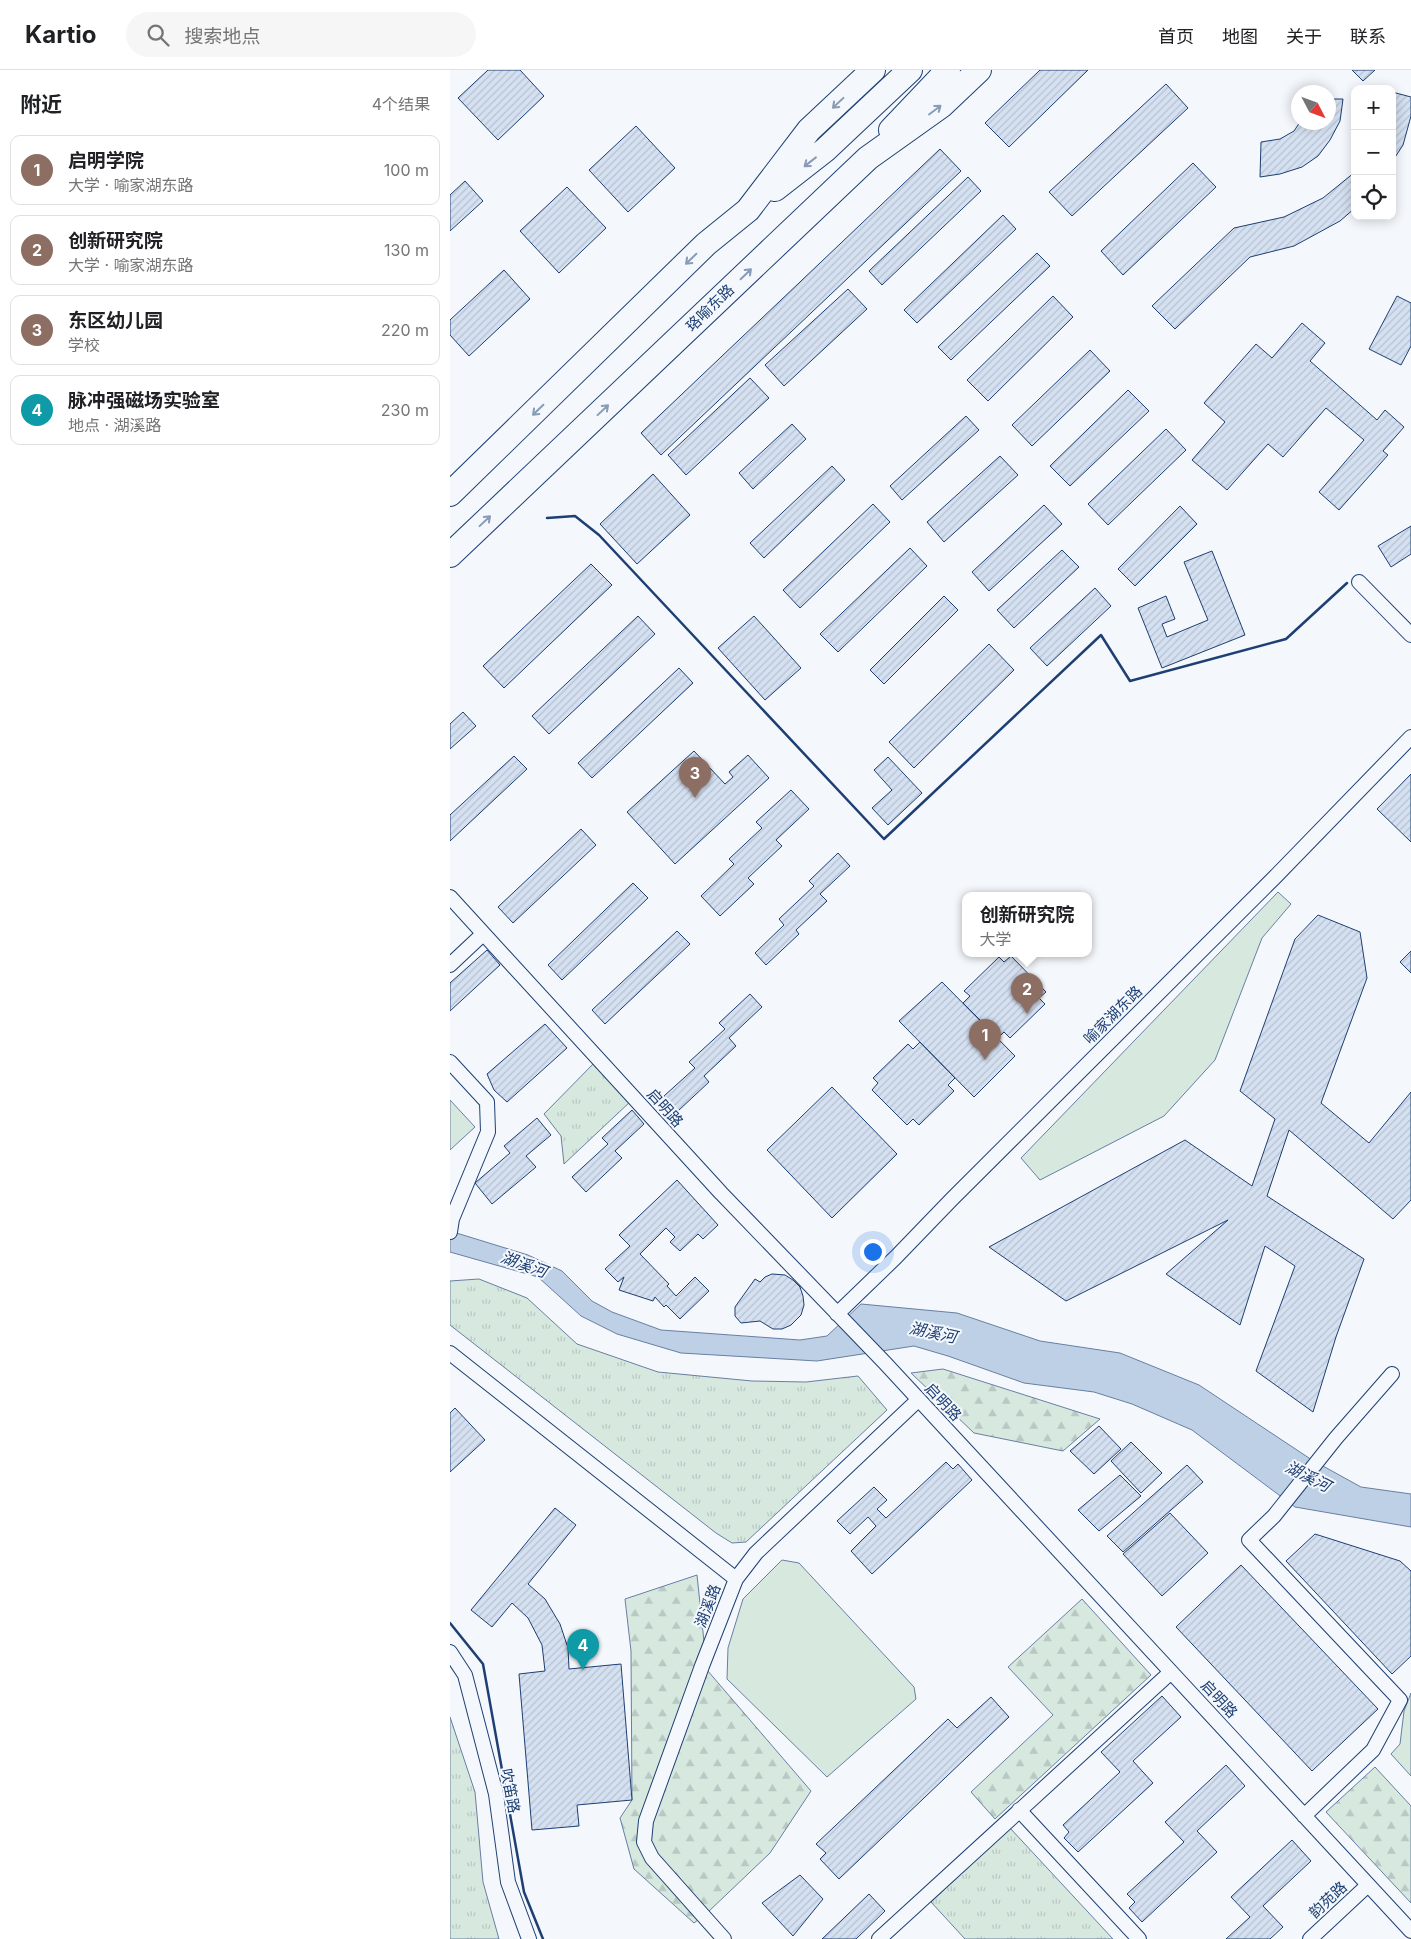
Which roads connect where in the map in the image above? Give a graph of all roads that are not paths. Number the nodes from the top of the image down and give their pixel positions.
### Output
1 (873, 70) edge
2 (910, 70) edge
3 (979, 70) edge
4 (941, 77) edge
5 (868, 158) junction
6 (748, 210) junction
7 (450, 494) edge
8 (450, 555) edge
9 (1360, 582) dead end
10 (1411, 635) edge
11 (1411, 737) edge
12 (450, 897) edge
13 (483, 934) junction
14 (450, 964) edge
15 (450, 1062) edge
16 (451, 1226) edge
17 (837, 1315) junction
18 (450, 1353) edge
19 (1392, 1374) dead end
20 (918, 1400) junction
21 (736, 1579) junction
22 (450, 1652) edge
23 (1172, 1672) junction
24 (1019, 1810) junction
25 (1304, 1816) junction
26 (1368, 1885) junction
27 (1411, 1931) edge
28 (529, 1939) edge
29 (724, 1939) edge
30 (878, 1939) edge
31 (1139, 1939) edge
32 (1310, 1939) edge

1 -> 6 highway
2 -> 6 highway
5 -> 3 highway, 珞喻东路
4 - 5 highway
8 -> 5 highway, 珞喻东路
6 -> 7 highway
9 - 10 street
11 - 17 street, 喻家湖东路
12 - 13 street, 启明路
13 - 14 street
13 - 17 street, 启明路
15 - 16 street
17 - 20 street, 启明路
18 - 21 street, 湖溪路
19 - 25 street
20 - 21 street
20 - 23 street, 启明路
21 - 29 street, 湖溪路
22 - 28 street, 吹笛路
23 - 24 street
23 - 25 street, 启明路
24 - 30 street
24 - 31 street
25 - 26 street, 启明路
26 - 27 street, 启明路
26 - 32 street, 韵苑路

